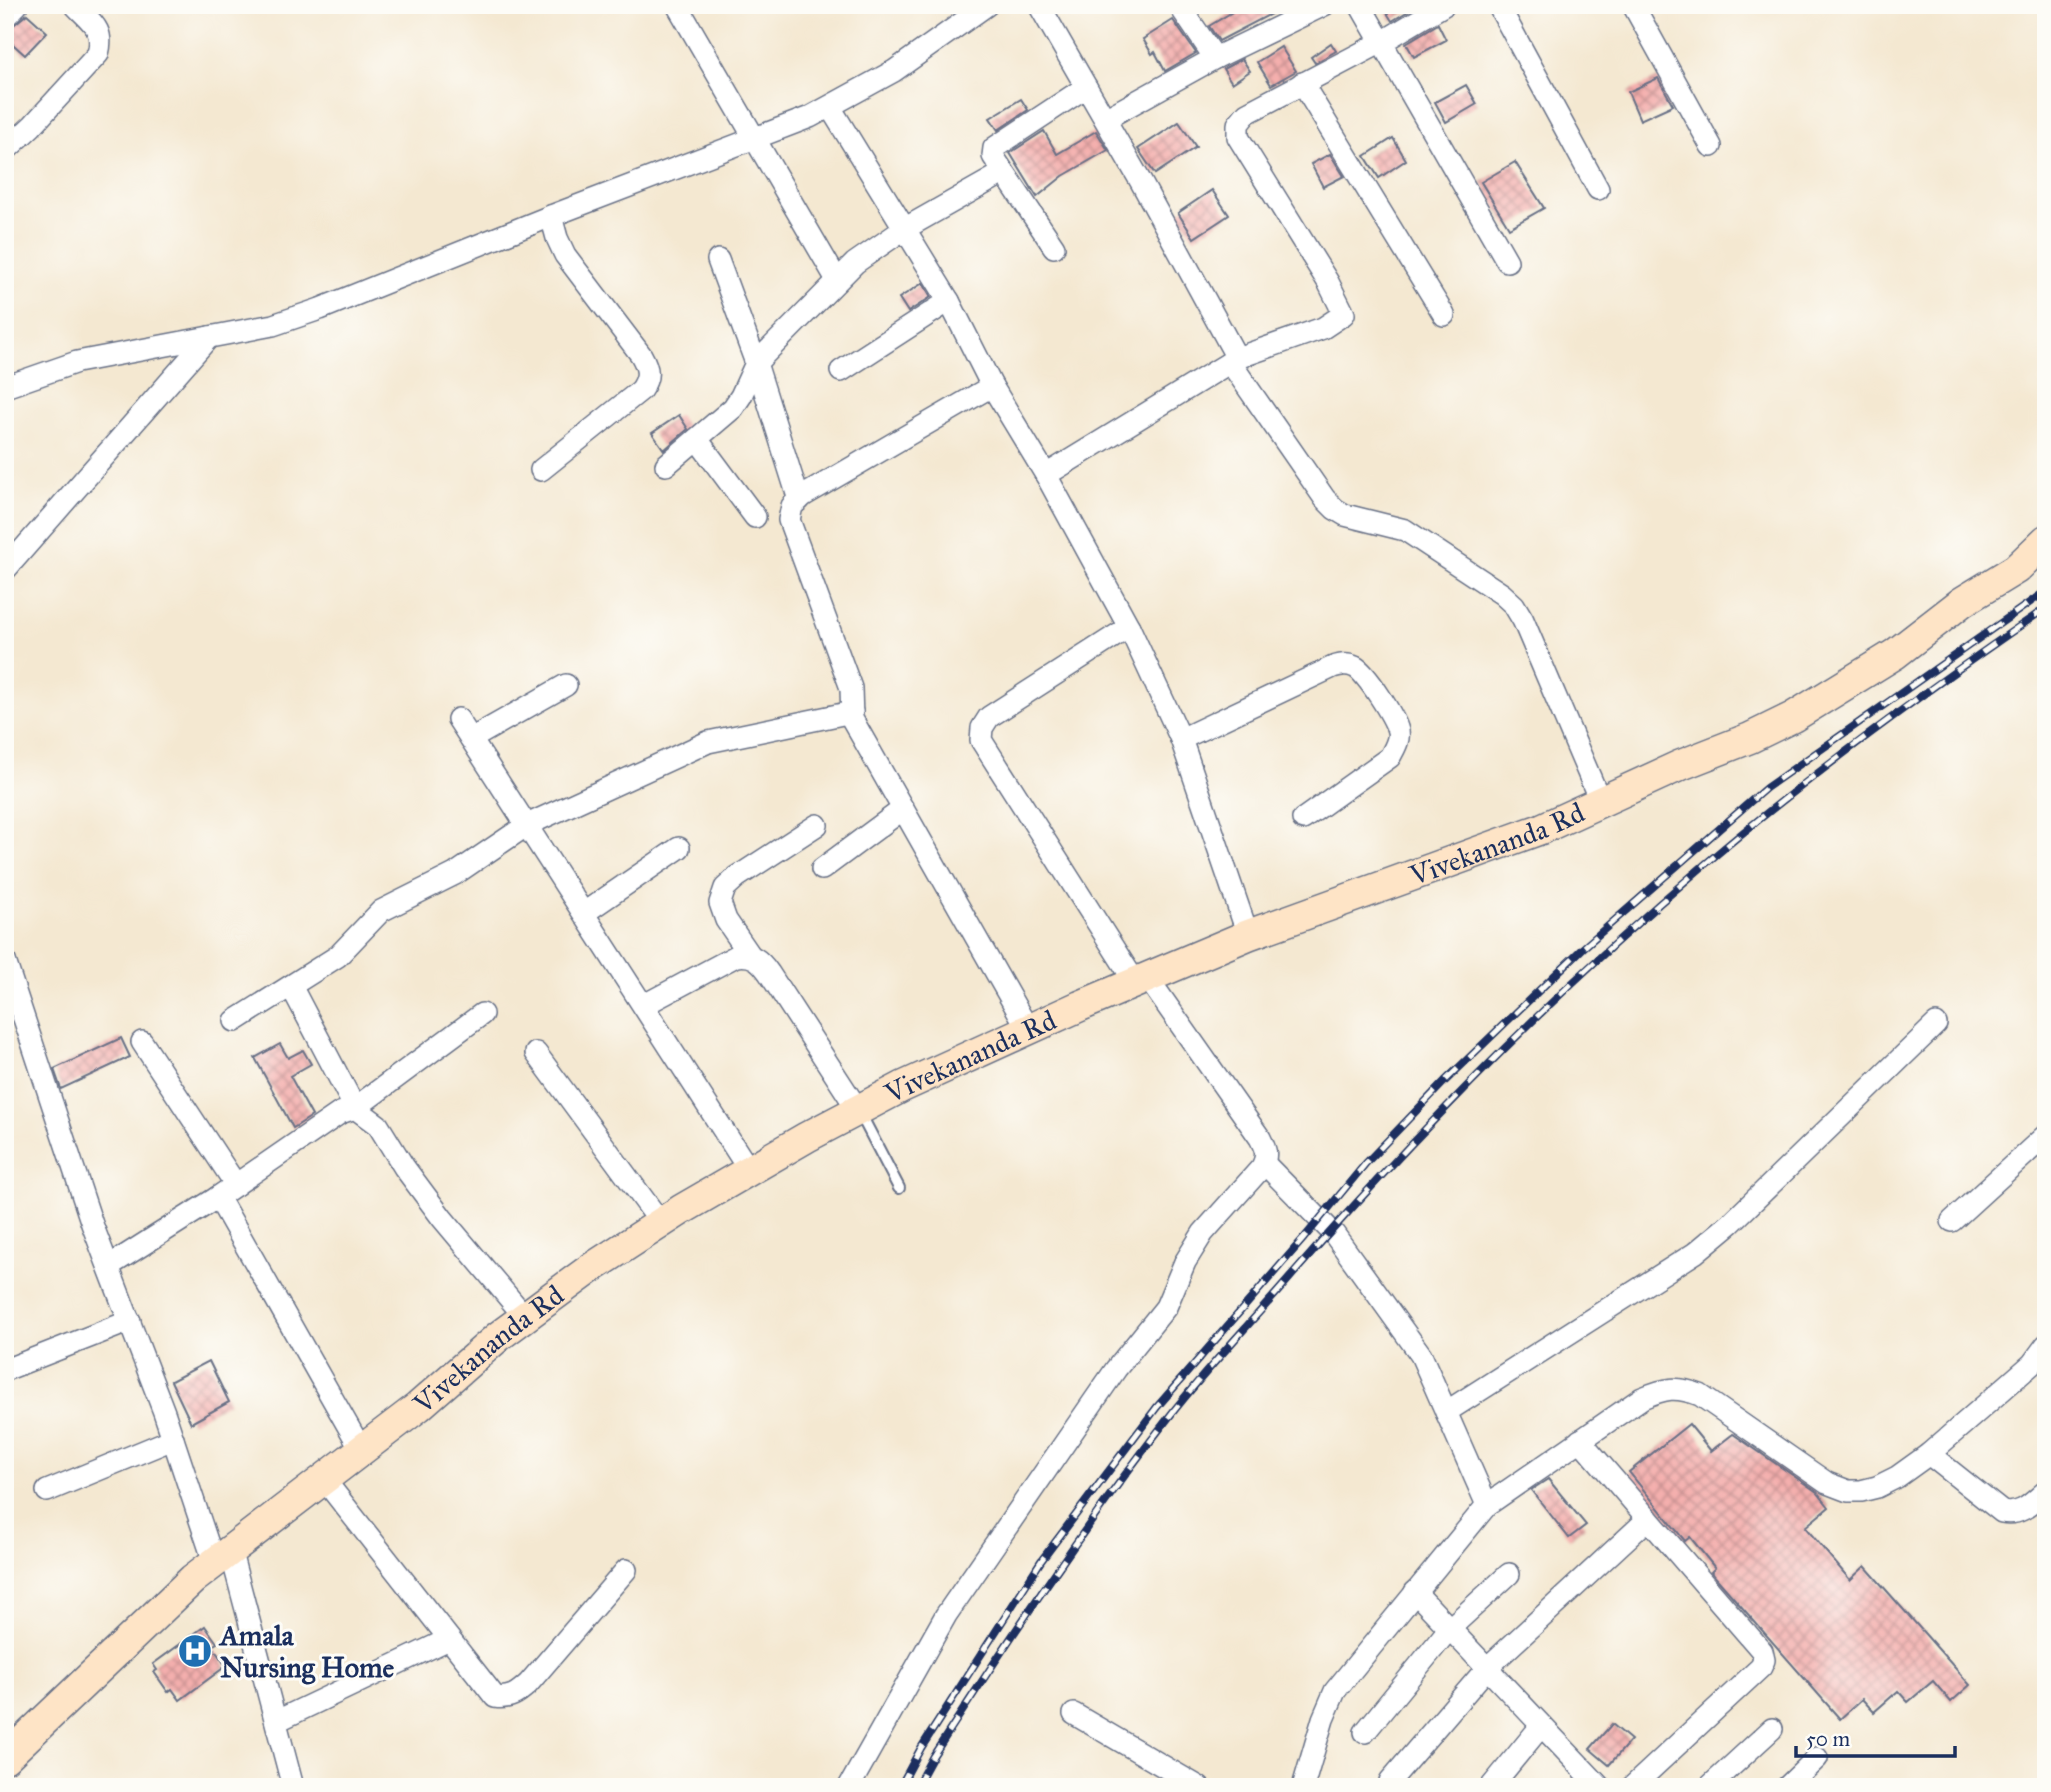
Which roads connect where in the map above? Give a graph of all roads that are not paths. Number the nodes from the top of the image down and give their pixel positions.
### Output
1 (17, 5) edge
2 (75, 5) edge
3 (677, 5) edge
4 (987, 5) edge
5 (1039, 5) edge
6 (1179, 5) edge
7 (1324, 5) edge
8 (1360, 5) edge
9 (1444, 5) edge
10 (1498, 5) edge
11 (1633, 5) edge
12 (5, 17) edge
13 (1382, 42) junction
14 (1215, 58) junction
15 (1302, 83) junction
16 (1086, 87) junction
17 (831, 107) junction
18 (1105, 119) junction
19 (756, 139) junction
20 (1712, 146) dead end
21 (5, 151) edge
22 (1003, 173) junction
23 (1598, 189) dead end
24 (551, 216) junction
25 (904, 229) junction
26 (1054, 247) dead end
27 (718, 260) dead end
28 (1507, 261) dead end
29 (838, 281) junction
30 (949, 301) junction
31 (1444, 315) dead end
32 (209, 337) junction
33 (1233, 360) junction
34 (755, 363) junction
35 (841, 371) dead end
36 (992, 386) junction
37 (5, 387) edge
38 (697, 439) junction
39 (666, 465) dead end
40 (541, 470) dead end
41 (1046, 475) junction
42 (799, 500) junction
43 (755, 517) dead end
44 (2046, 540) edge
45 (5, 570) edge
46 (1129, 627) junction
47 (566, 685) dead end
48 (852, 712) junction
49 (458, 719) dead end
50 (471, 739) junction
51 (1181, 739) junction
52 (1601, 803) junction
53 (903, 810) junction
54 (1303, 818) dead end
55 (527, 825) junction
56 (817, 825) dead end
57 (679, 848) dead end
58 (822, 869) dead end
59 (584, 913) junction
60 (1248, 935) junction
61 (750, 954) junction
62 (5, 961) edge
63 (1141, 980) junction
64 (291, 986) junction
65 (644, 1005) junction
66 (482, 1014) dead end
67 (235, 1021) dead end
68 (1936, 1024) dead end
69 (1028, 1029) junction
70 (142, 1042) dead end
71 (537, 1053) dead end
72 (355, 1108) junction
73 (858, 1110) junction
74 (2046, 1135) edge
75 (1264, 1163) junction
76 (749, 1170) junction
77 (236, 1185) junction
78 (899, 1188) dead end
79 (218, 1197) junction
80 (1952, 1221) dead end
81 (661, 1223) junction
82 (109, 1266) junction
83 (525, 1317) junction
84 (130, 1321) junction
85 (2046, 1345) edge
86 (5, 1370) edge
87 (1446, 1412) junction
88 (173, 1439) junction
89 (1580, 1440) junction
90 (361, 1449) junction
91 (1929, 1454) junction
92 (323, 1478) junction
93 (2046, 1491) edge
94 (47, 1492) dead end
95 (1487, 1504) junction
96 (1648, 1519) junction
97 (222, 1555) junction
98 (626, 1570) dead end
99 (1509, 1574) dead end
100 (1415, 1592) junction
101 (1450, 1629) junction
102 (449, 1639) junction
103 (1487, 1668) junction
104 (1074, 1714) dead end
105 (276, 1721) junction
106 (1541, 1726) junction
107 (1772, 1729) dead end
108 (1365, 1732) dead end
109 (5, 1758) edge
110 (1817, 1758) dead end
111 (1390, 1781) dead end
112 (293, 1787) edge
113 (849, 1787) edge
114 (1199, 1787) edge
115 (1303, 1787) edge
116 (1491, 1787) edge
117 (1600, 1787) edge
118 (1632, 1787) edge
119 (1709, 1787) edge
120 (1787, 1787) edge

1 - 12 street
2 - 21 street
3 - 19 street
4 - 17 street
5 - 16 street
6 - 14 street
7 - 14 street
8 - 13 street
9 - 13 street
10 - 23 street
11 - 20 street
13 - 15 street
13 - 28 street
14 - 18 street
15 - 31 street
15 - 33 street
16 - 18 street
16 - 22 street
17 - 19 street
17 - 25 street
18 - 33 street
19 - 24 street
19 - 29 street
22 - 25 street
22 - 26 street
24 - 32 street
24 - 40 street
25 - 29 street
25 - 30 street
27 - 34 street
29 - 34 street
30 - 35 street
30 - 36 street
32 - 37 street
32 - 45 street
33 - 41 street
33 - 52 street
34 - 38 street
34 - 42 street
36 - 41 street
36 - 42 street
38 - 39 street
38 - 43 street
41 - 46 street
42 - 48 street
44 - 52 street, Vivekananda Rd
46 - 51 street
46 - 63 street
47 - 50 street
48 - 53 street
48 - 55 street
49 - 50 street
50 - 55 street
51 - 54 street
51 - 60 street
52 - 60 street, Vivekananda Rd
53 - 58 street
53 - 69 street
55 - 59 street
55 - 64 street
56 - 61 street
57 - 59 street
59 - 65 street
60 - 63 street, Vivekananda Rd
61 - 65 street
61 - 73 street
62 - 82 street
63 - 69 street, Vivekananda Rd
63 - 75 street
64 - 67 street
64 - 72 street
65 - 76 street
66 - 72 street
68 - 87 street
69 - 73 street, Vivekananda Rd
70 - 77 street
71 - 81 street
72 - 77 street
72 - 83 street
73 - 76 street, Vivekananda Rd
73 - 78 lane
74 - 80 street
75 - 87 street
75 - 113 street
76 - 81 street, Vivekananda Rd
77 - 79 street
79 - 82 street
79 - 90 street
81 - 83 street, Vivekananda Rd
82 - 84 street
83 - 90 street, Vivekananda Rd
84 - 86 street
84 - 88 street
85 - 91 street
87 - 95 street
88 - 94 street
88 - 97 street
89 - 91 street
89 - 95 street
89 - 96 street
90 - 92 street, Vivekananda Rd
91 - 93 street
92 - 97 street, Vivekananda Rd
92 - 102 street
95 - 100 street
96 - 103 street
96 - 118 street
97 - 105 street
97 - 109 street, Vivekananda Rd
98 - 102 street
99 - 101 street
100 - 101 street
100 - 115 street
101 - 103 street
101 - 108 street
102 - 105 street
103 - 106 street
103 - 111 street
104 - 114 street
105 - 112 street
106 - 116 street
106 - 117 street
107 - 119 street
110 - 120 street

